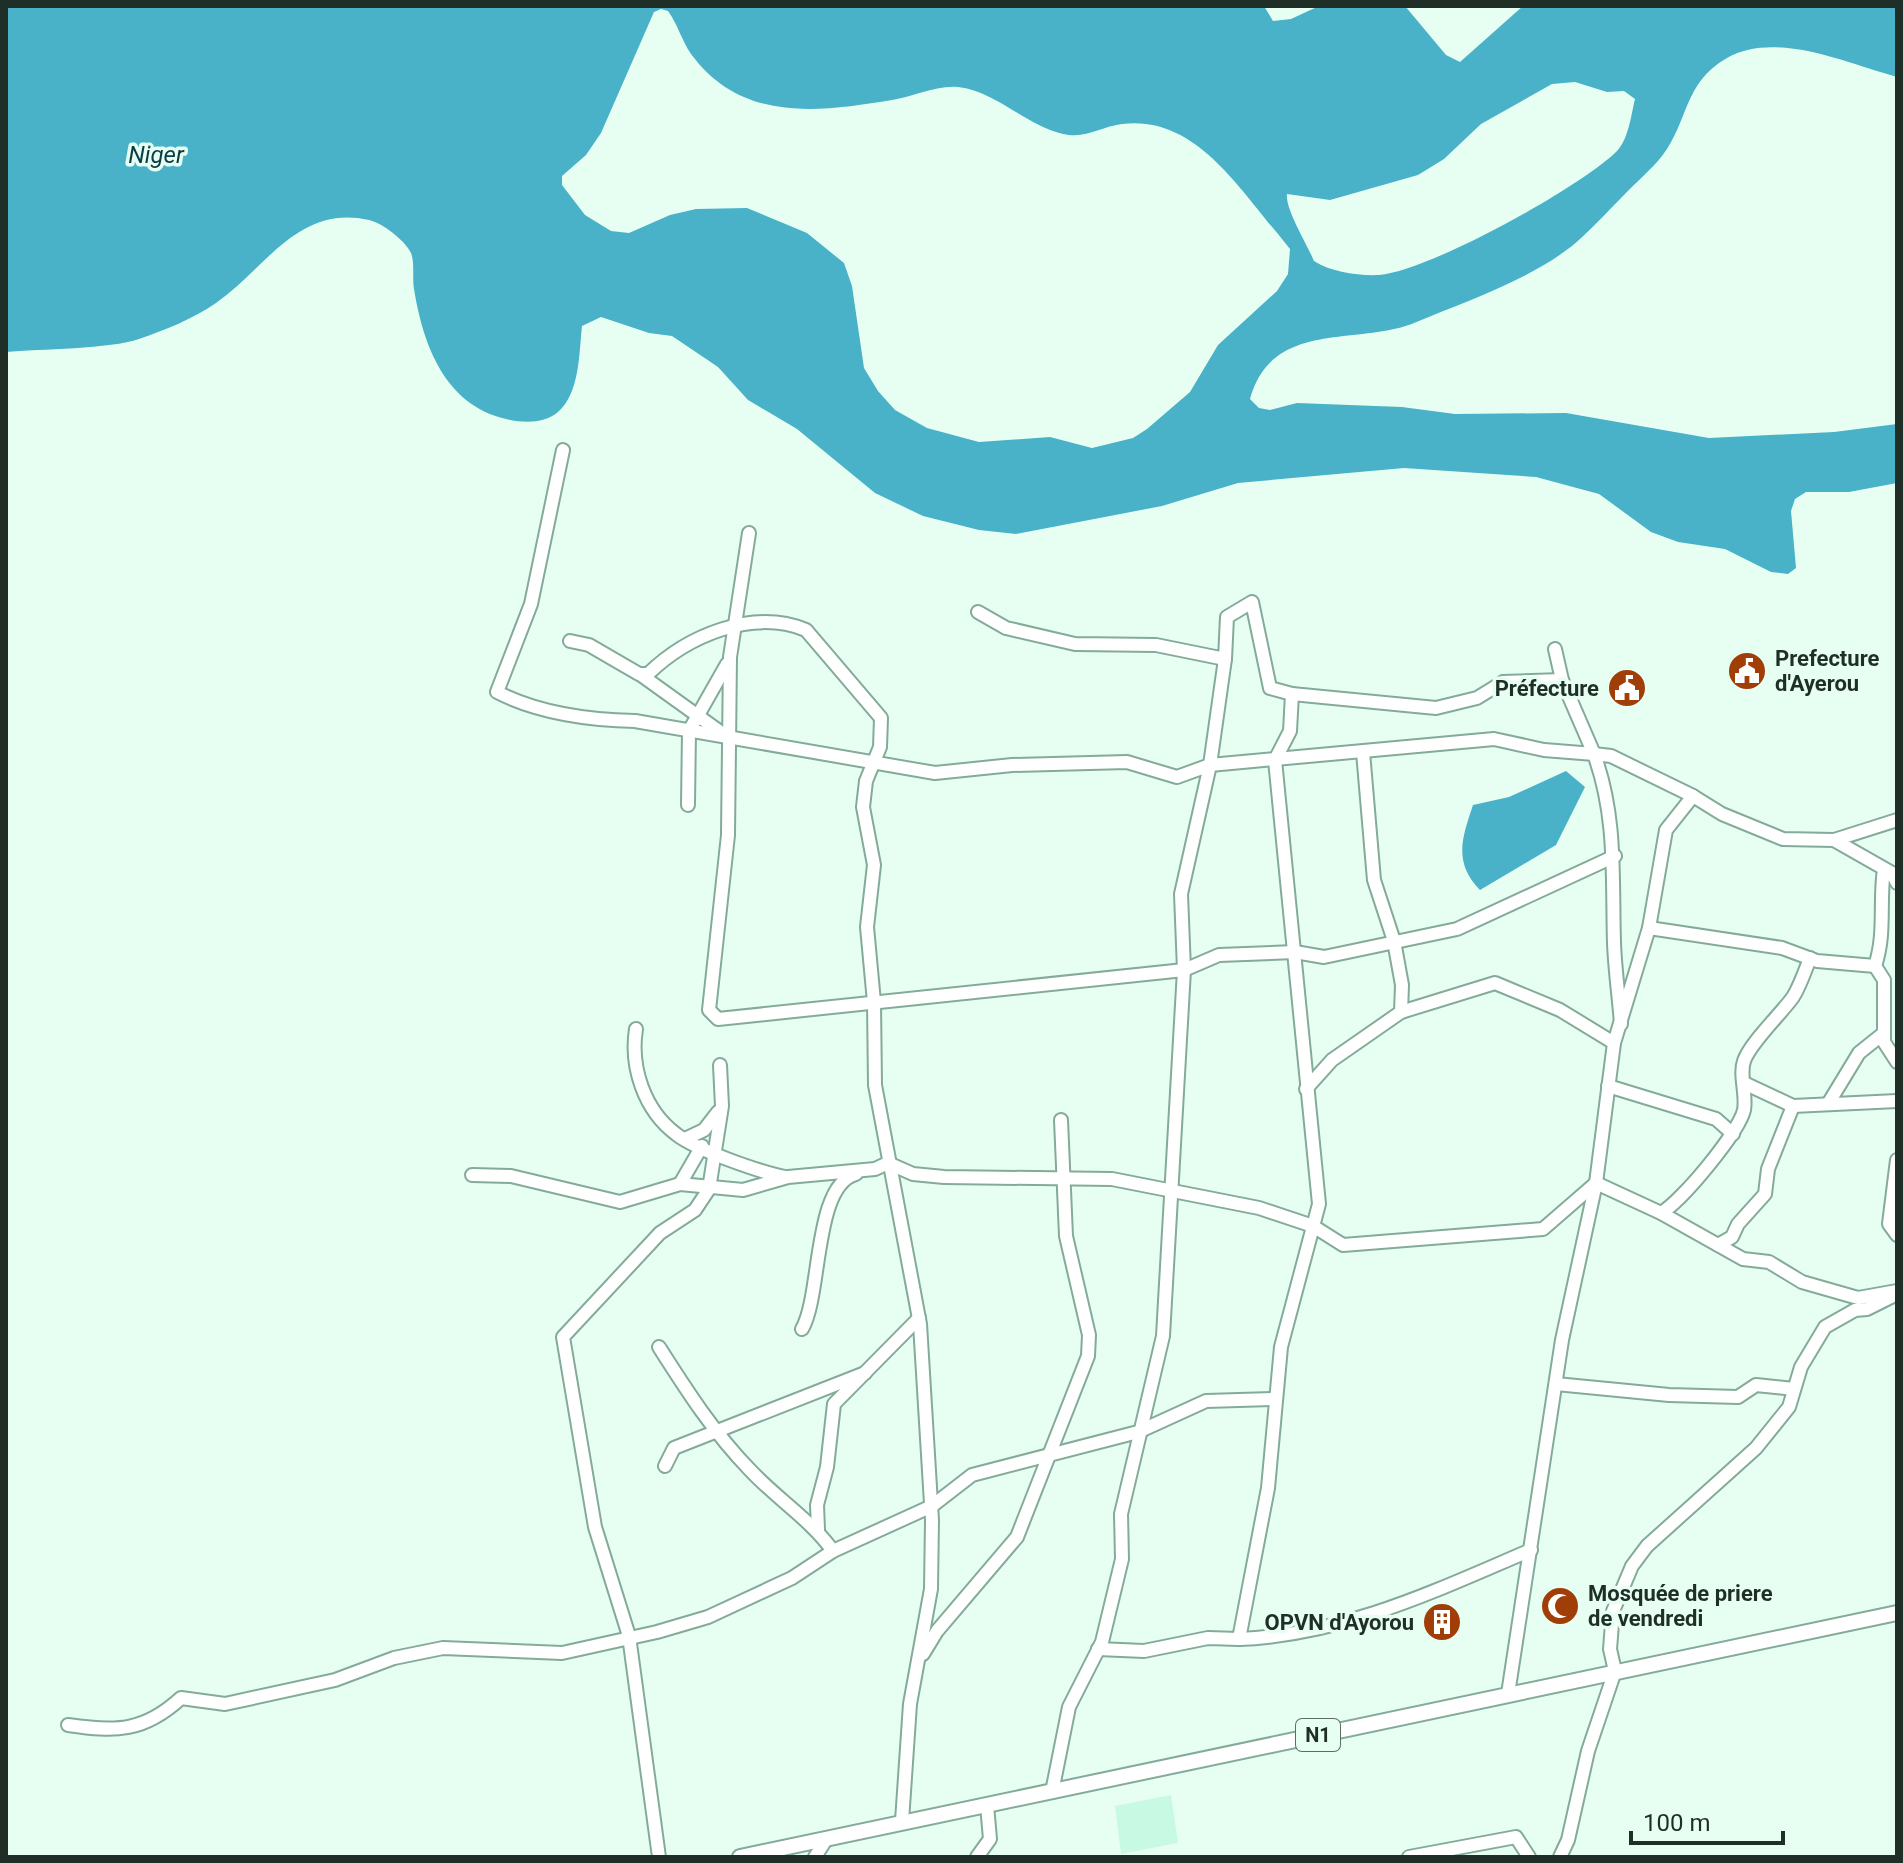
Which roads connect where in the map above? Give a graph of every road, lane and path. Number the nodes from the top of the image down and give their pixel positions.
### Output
1 (563, 450) dead end
2 (749, 533) dead end
3 (978, 612) dead end
4 (736, 626) junction
5 (570, 641) dead end
6 (1555, 649) dead end
7 (730, 657) junction
8 (1225, 659) junction
9 (639, 674) junction
10 (1562, 680) junction
11 (1292, 694) junction
12 (699, 713) junction
13 (689, 731) junction
14 (729, 738) junction
15 (1363, 752) junction
16 (1594, 754) junction
17 (1275, 760) junction
18 (874, 761) junction
19 (1210, 765) junction
20 (1693, 796) junction
21 (688, 805) dead end
22 (1897, 820) edge
23 (1834, 840) junction
24 (1615, 856) junction
25 (1893, 875) edge
26 (1649, 928) junction
27 (1394, 941) junction
28 (1295, 952) junction
29 (1810, 958) junction
30 (1875, 966) junction
31 (1184, 970) junction
32 (874, 1002) junction
33 (1401, 1012) junction
34 (1621, 1024) junction
35 (636, 1029) dead end
36 (1884, 1033) junction
37 (1614, 1043) junction
38 (1897, 1062) edge
39 (720, 1065) dead end
40 (1744, 1083) junction
41 (1608, 1086) junction
42 (1306, 1089) junction
43 (1897, 1101) edge
44 (1828, 1104) junction
45 (722, 1106) junction
46 (1793, 1106) junction
47 (1061, 1120) dead end
48 (1733, 1134) junction
49 (685, 1139) junction
50 (707, 1148) junction
51 (1897, 1160) edge
52 (888, 1163) junction
53 (875, 1169) junction
54 (472, 1175) dead end
55 (1062, 1176) junction
56 (788, 1177) junction
57 (1596, 1183) junction
58 (680, 1184) junction
59 (709, 1189) junction
60 (1169, 1191) junction
61 (1661, 1213) junction
62 (1313, 1226) junction
63 (1897, 1235) edge
64 (1718, 1245) junction
65 (1897, 1293) edge
66 (919, 1318) junction
67 (802, 1329) dead end
68 (659, 1347) dead end
69 (872, 1370) junction
70 (1556, 1384) junction
71 (1794, 1389) junction
72 (1276, 1399) junction
73 (715, 1432) junction
74 (1138, 1432) junction
75 (1050, 1452) junction
76 (665, 1466) dead end
77 (932, 1506) junction
78 (818, 1529) junction
79 (1531, 1550) junction
80 (833, 1551) junction
81 (1897, 1613) edge
82 (629, 1638) junction
83 (1239, 1639) junction
84 (1098, 1649) junction
85 (917, 1664) junction
86 (1615, 1671) junction
87 (1508, 1694) junction
88 (68, 1725) dead end
89 (1052, 1792) junction
90 (987, 1805) junction
91 (902, 1821) junction
92 (827, 1838) junction
93 (659, 1857) edge
94 (740, 1857) edge
95 (815, 1857) edge
96 (977, 1857) edge
97 (1409, 1857) edge
98 (1529, 1857) edge
99 (1560, 1857) edge

1 - 13 street
2 - 4 street
3 - 8 street
4 - 7 street
4 - 9 street
4 - 18 street
5 - 9 street
6 - 10 street
7 - 12 street
7 - 14 street
8 - 11 street
8 - 19 street
9 - 12 street
10 - 11 street
10 - 16 street
11 - 17 street
12 - 13 street
12 - 14 street
13 - 14 street
13 - 21 street
14 - 18 street
14 - 32 street
15 - 16 street
15 - 17 street
15 - 27 street
16 - 20 street
16 - 24 street
17 - 19 street
17 - 28 street
18 - 19 street
18 - 32 street
19 - 31 street
20 - 23 street
20 - 26 street
22 - 23 street
23 - 25 street
24 - 27 street
24 - 34 street
25 - 30 street
26 - 29 street
26 - 34 street
27 - 28 street
27 - 33 street
28 - 31 street
28 - 42 street
29 - 30 street
29 - 40 street
30 - 36 street
31 - 32 street
31 - 60 street
32 - 52 street
33 - 37 street
33 - 42 street
34 - 37 street
35 - 49 street
36 - 38 street
36 - 44 street
37 - 41 street
39 - 45 street
40 - 46 street
40 - 48 street
41 - 48 street
41 - 57 street
42 - 62 street
43 - 44 street
44 - 46 street
45 - 49 street
45 - 50 street
46 - 64 street
47 - 55 street
48 - 61 street
49 - 50 street
50 - 56 street
50 - 58 street
50 - 59 street
51 - 63 street
52 - 53 street
52 - 55 street
52 - 66 street
53 - 56 street
53 - 67 street
54 - 58 street
55 - 60 street
55 - 75 street
56 - 59 street
57 - 61 street
57 - 62 street
57 - 70 street
58 - 59 street
59 - 82 street
60 - 62 street
60 - 74 street
61 - 64 street
62 - 72 street
64 - 65 street
65 - 71 street
66 - 69 street
66 - 77 street
68 - 73 street
69 - 73 street
69 - 78 street
70 - 71 street
70 - 79 street
71 - 86 street
72 - 74 street
72 - 83 street
73 - 76 street
73 - 78 street
74 - 75 street
74 - 84 street
75 - 77 street
75 - 85 street
77 - 80 street
77 - 85 street
78 - 80 street
79 - 83 street
79 - 87 street
80 - 82 street
81 - 86 main road, N1
82 - 88 street
82 - 93 street
83 - 84 street
84 - 89 street
85 - 91 street
86 - 87 main road, N1
86 - 99 street
87 - 89 main road, N1
89 - 90 main road, N1
90 - 91 main road, N1
90 - 96 street
91 - 92 main road, N1
92 - 94 main road, N1
92 - 95 street
97 - 98 street

